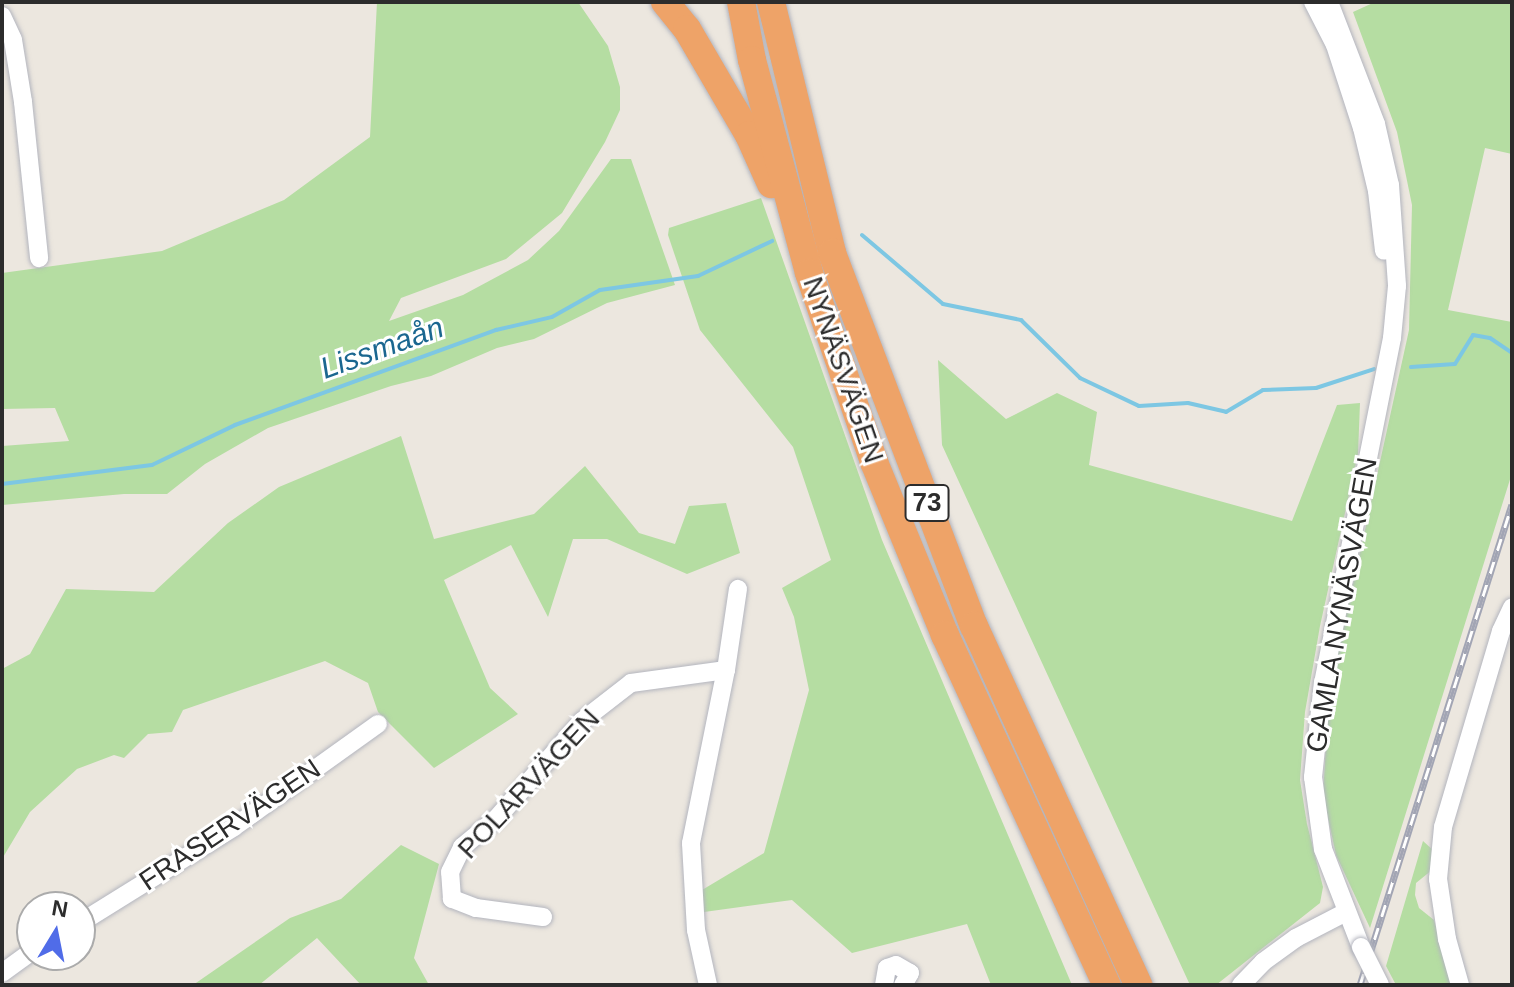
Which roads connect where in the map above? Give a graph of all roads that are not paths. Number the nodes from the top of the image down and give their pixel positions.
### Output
1 (665, 2) edge
2 (741, 2) edge
3 (771, 2) edge
4 (1313, 2) edge
5 (1329, 2) edge
6 (2, 16) edge
7 (39, 258) dead end
8 (809, 273) junction
9 (1382, 389) junction
10 (738, 589) dead end
11 (1512, 607) edge
12 (726, 670) junction
13 (378, 724) dead end
14 (1346, 912) junction
15 (96, 913) edge
16 (543, 917) dead end
17 (708, 985) edge
18 (884, 985) edge
19 (903, 985) edge
20 (1107, 985) edge
21 (1138, 985) edge
22 (1241, 985) edge
23 (1380, 985) edge
24 (1460, 985) edge

1 - 8 highway
2 - 8 highway, NYNÄSVÄGEN / 73
3 - 21 highway, NYNÄSVÄGEN / 73
4 - 9 street, GAMLA NYNÄSVÄGEN
5 - 9 street, GAMLA NYNÄSVÄGEN
6 - 7 street
8 - 20 highway, NYNÄSVÄGEN / 73
9 - 14 street, GAMLA NYNÄSVÄGEN
10 - 12 street
11 - 24 street
12 - 16 street, POLARVÄGEN
12 - 17 street
13 - 15 street, FRASERVÄGEN
14 - 22 street
14 - 23 street, bridge
18 - 19 street

